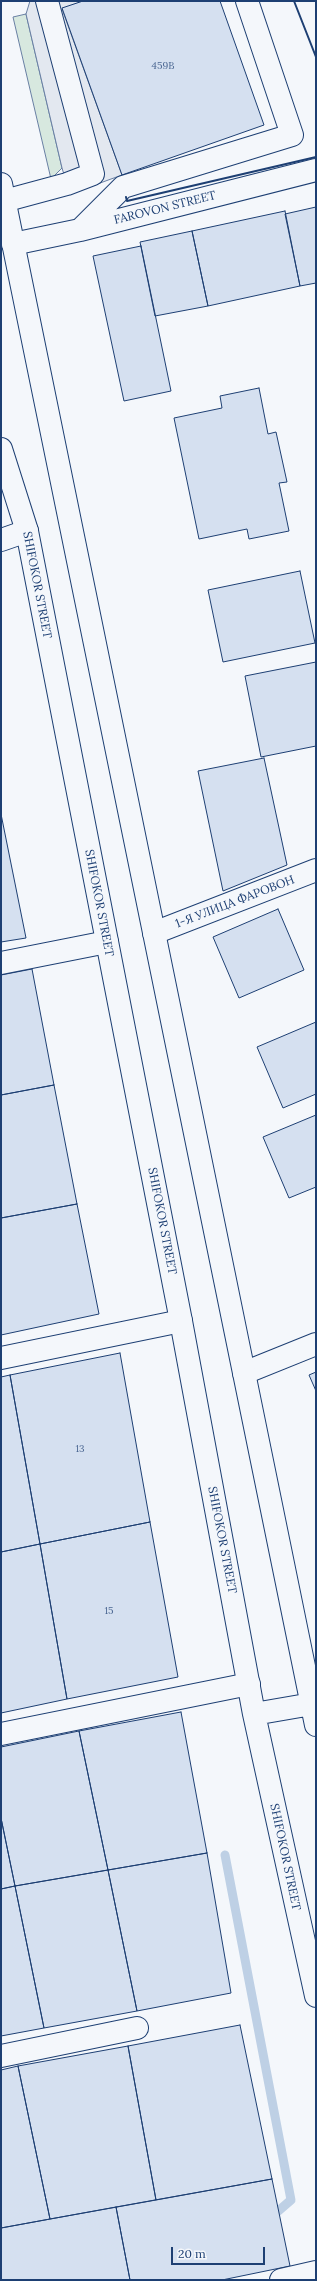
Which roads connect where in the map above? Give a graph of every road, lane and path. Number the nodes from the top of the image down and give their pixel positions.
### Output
1 (47, 1) edge
2 (247, 1) edge
3 (316, 170) edge
4 (3, 192) edge
5 (80, 230) junction
6 (13, 244) junction
7 (1, 449) edge
8 (27, 531) junction
9 (1, 540) edge
10 (316, 870) edge
11 (154, 933) junction
12 (107, 942) junction
13 (1, 963) edge
14 (181, 1321) junction
15 (316, 1344) edge
16 (1, 1358) edge
17 (244, 1373) junction
18 (249, 1684) junction
19 (312, 1704) junction
20 (254, 1714) junction
21 (316, 1725) edge
22 (1, 1734) edge
23 (316, 1996) edge
24 (138, 2028) dead end
25 (1, 2056) edge
26 (316, 2272) edge
27 (281, 2280) edge

1 - 4 main road
2 - 5 main road
3 - 5 main road, FAROVON STREET
4 - 6 main road
5 - 6 main road, FAROVON STREET
6 - 11 main road
7 - 8 main road, SHIFOKOR STREET
8 - 9 main road
8 - 12 main road, SHIFOKOR STREET
10 - 11 main road, 1-Я УЛИЦА ФАРОВОН
11 - 17 main road
12 - 13 main road
12 - 14 main road, SHIFOKOR STREET
14 - 16 main road
14 - 18 main road, SHIFOKOR STREET
15 - 17 main road
17 - 19 main road
18 - 20 main road, SHIFOKOR STREET
18 - 22 main road
19 - 20 main road
19 - 21 main road
20 - 23 main road, SHIFOKOR STREET
24 - 25 main road
26 - 27 main road

